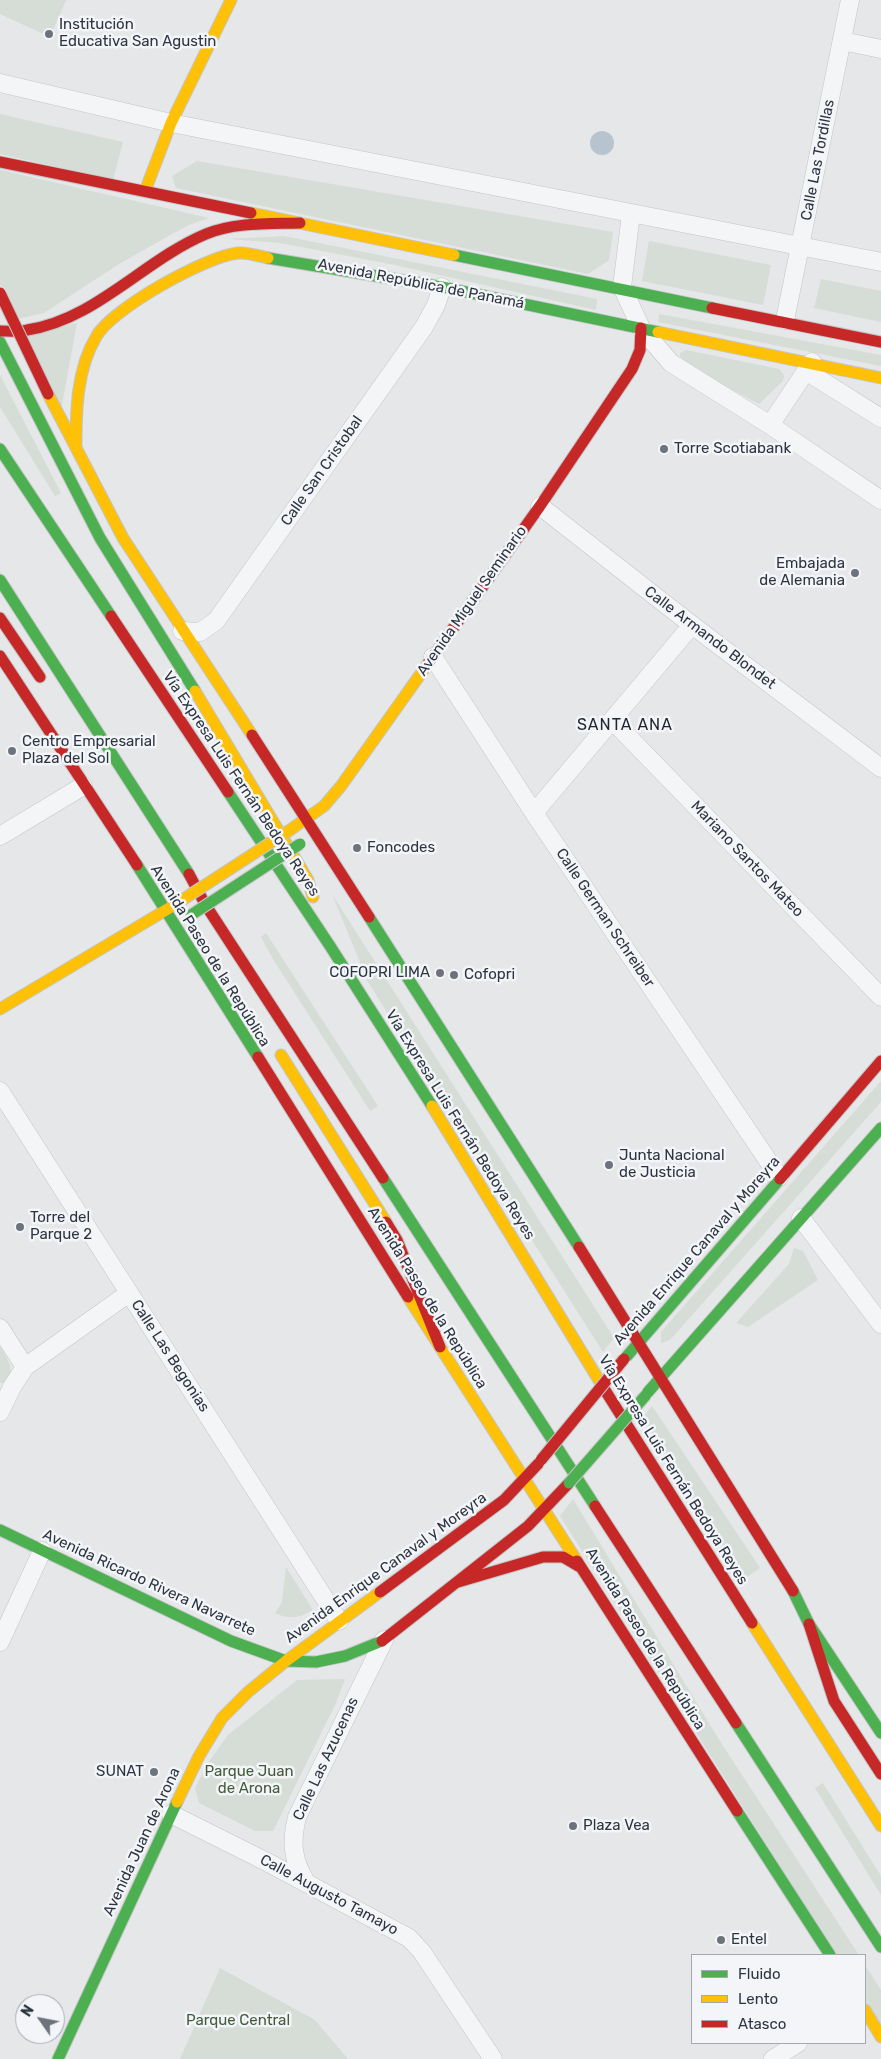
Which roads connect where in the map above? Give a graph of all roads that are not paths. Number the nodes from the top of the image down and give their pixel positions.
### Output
1 (231, 0) edge
2 (850, 0) edge
3 (842, 41) junction
4 (881, 49) edge
5 (0, 83) edge
6 (171, 123) junction
7 (0, 162) edge
8 (145, 190) junction
9 (631, 214) junction
10 (300, 223) junction
11 (800, 247) junction
12 (881, 262) edge
13 (442, 287) junction
14 (622, 288) junction
15 (0, 293) edge
16 (785, 320) junction
17 (641, 328) junction
18 (0, 331) edge
19 (0, 342) edge
20 (881, 342) edge
21 (809, 367) junction
22 (881, 378) edge
23 (881, 418) edge
24 (770, 425) junction
25 (76, 448) junction
26 (0, 449) edge
27 (881, 500) edge
28 (540, 506) junction
29 (0, 580) edge
30 (0, 618) edge
31 (692, 625) junction
32 (182, 631) junction
33 (0, 656) edge
34 (433, 657) junction
35 (46, 686) dead end
36 (613, 721) junction
37 (78, 723) dead end
38 (112, 755) junction
39 (881, 768) edge
40 (83, 786) junction
41 (534, 813) junction
42 (307, 819) junction
43 (0, 836) edge
44 (325, 849) junction
45 (194, 882) junction
46 (170, 907) junction
47 (204, 924) dead end
48 (183, 936) junction
49 (330, 946) junction
50 (881, 997) edge
51 (0, 1009) edge
52 (272, 1041) dead end
53 (881, 1061) edge
54 (0, 1091) edge
55 (881, 1128) edge
56 (780, 1177) junction
57 (802, 1218) junction
58 (130, 1293) junction
59 (881, 1324) edge
60 (0, 1328) edge
61 (638, 1342) junction
62 (440, 1347) junction
63 (25, 1367) junction
64 (661, 1378) junction
65 (0, 1412) edge
66 (525, 1480) junction
67 (545, 1510) junction
68 (0, 1530) edge
69 (42, 1550) junction
70 (580, 1567) junction
71 (458, 1582) junction
72 (340, 1621) junction
73 (809, 1624) junction
74 (384, 1640) junction
75 (0, 1642) edge
76 (286, 1661) junction
77 (881, 1733) edge
78 (881, 1774) edge
79 (171, 1814) junction
80 (881, 1826) edge
81 (306, 1882) junction
82 (881, 1948) edge
83 (829, 1954) edge
84 (866, 2012) edge
85 (881, 2037) edge
86 (796, 2044) edge
87 (58, 2059) edge
88 (493, 2059) edge
89 (772, 2059) edge

1 - 6 main road
2 - 3 street, Calle Las Tordillas
3 - 4 street
3 - 11 street, Calle Las Tordillas
5 - 6 street
6 - 8 main road
6 - 9 street
7 - 8 main road
8 - 10 main road
9 - 11 street
9 - 14 street
10 - 14 main road
10 - 18 main road
11 - 12 street
11 - 16 street, Calle Las Tordillas
13 - 17 main road, Avenida República de Panamá
13 - 25 main road, Avenida República de Panamá
13 - 32 street, Calle San Cristobal
14 - 16 main road
14 - 17 street
15 - 25 main road, bridge
16 - 20 main road
17 - 21 main road, Avenida República de Panamá
17 - 24 street
17 - 28 main road, Avenida Miguel Seminario
19 - 49 main road
21 - 22 main road, Avenida República de Panamá
21 - 23 street
21 - 24 street
24 - 27 street
25 - 32 main road
26 - 49 main road, Vía Expresa Luis Fernán Bedoya Reyes
28 - 31 street, Calle Armando Blondet
28 - 34 main road, Avenida Miguel Seminario
29 - 38 main road
30 - 35 main road
31 - 36 street
31 - 39 street, Calle Armando Blondet
32 - 42 main road
33 - 40 main road, Avenida Paseo de la República
34 - 41 street, Calle German Schreiber
34 - 42 main road, Avenida Miguel Seminario
36 - 41 street
36 - 50 street, Mariano Santos Mateo
37 - 38 main road
38 - 45 main road
40 - 43 street
40 - 46 main road, Avenida Paseo de la República
41 - 56 street, Calle German Schreiber
42 - 44 main road
42 - 46 main road, Avenida Miguel Seminario, bridge
44 - 48 main road, bridge
44 - 61 main road
45 - 47 main road
45 - 82 main road
46 - 48 main road, Avenida Paseo de la República
46 - 51 main road, Avenida Miguel Seminario
48 - 62 main road, Avenida Paseo de la República
49 - 80 main road, Vía Expresa Luis Fernán Bedoya Reyes
52 - 62 main road
53 - 56 main road, Avenida Enrique Canaval y Moreyra
54 - 58 street, Calle Las Begonias
55 - 57 main road, Avenida Enrique Canaval y Moreyra
56 - 61 main road, Avenida Enrique Canaval y Moreyra
57 - 59 street
57 - 64 main road, Avenida Enrique Canaval y Moreyra
58 - 63 street
58 - 72 street, Calle Las Begonias
60 - 63 street
61 - 64 main road
61 - 66 main road, Avenida Enrique Canaval y Moreyra, bridge
62 - 66 main road, Avenida Paseo de la República
63 - 65 street
64 - 67 main road, Avenida Enrique Canaval y Moreyra, bridge
64 - 73 main road
66 - 67 main road, Avenida Paseo de la República
66 - 72 main road, Avenida Enrique Canaval y Moreyra
67 - 70 main road, Avenida Paseo de la República
67 - 71 main road, Avenida Enrique Canaval y Moreyra
68 - 69 main road, Avenida Ricardo Rivera Navarrete
69 - 75 street
69 - 76 main road, Avenida Ricardo Rivera Navarrete
70 - 71 main road
70 - 83 main road, Avenida Paseo de la República
71 - 74 main road, Avenida Enrique Canaval y Moreyra
72 - 76 main road, Avenida Enrique Canaval y Moreyra
73 - 77 main road
73 - 78 main road
74 - 76 main road, Avenida Enrique Canaval y Moreyra
74 - 81 street, Calle Las Azucenas
76 - 79 main road, Avenida Juan de Arona
79 - 81 street, Calle Augusto Tamayo
79 - 87 main road, Avenida Juan de Arona
81 - 88 street, Calle Augusto Tamayo
84 - 85 main road
86 - 89 street

